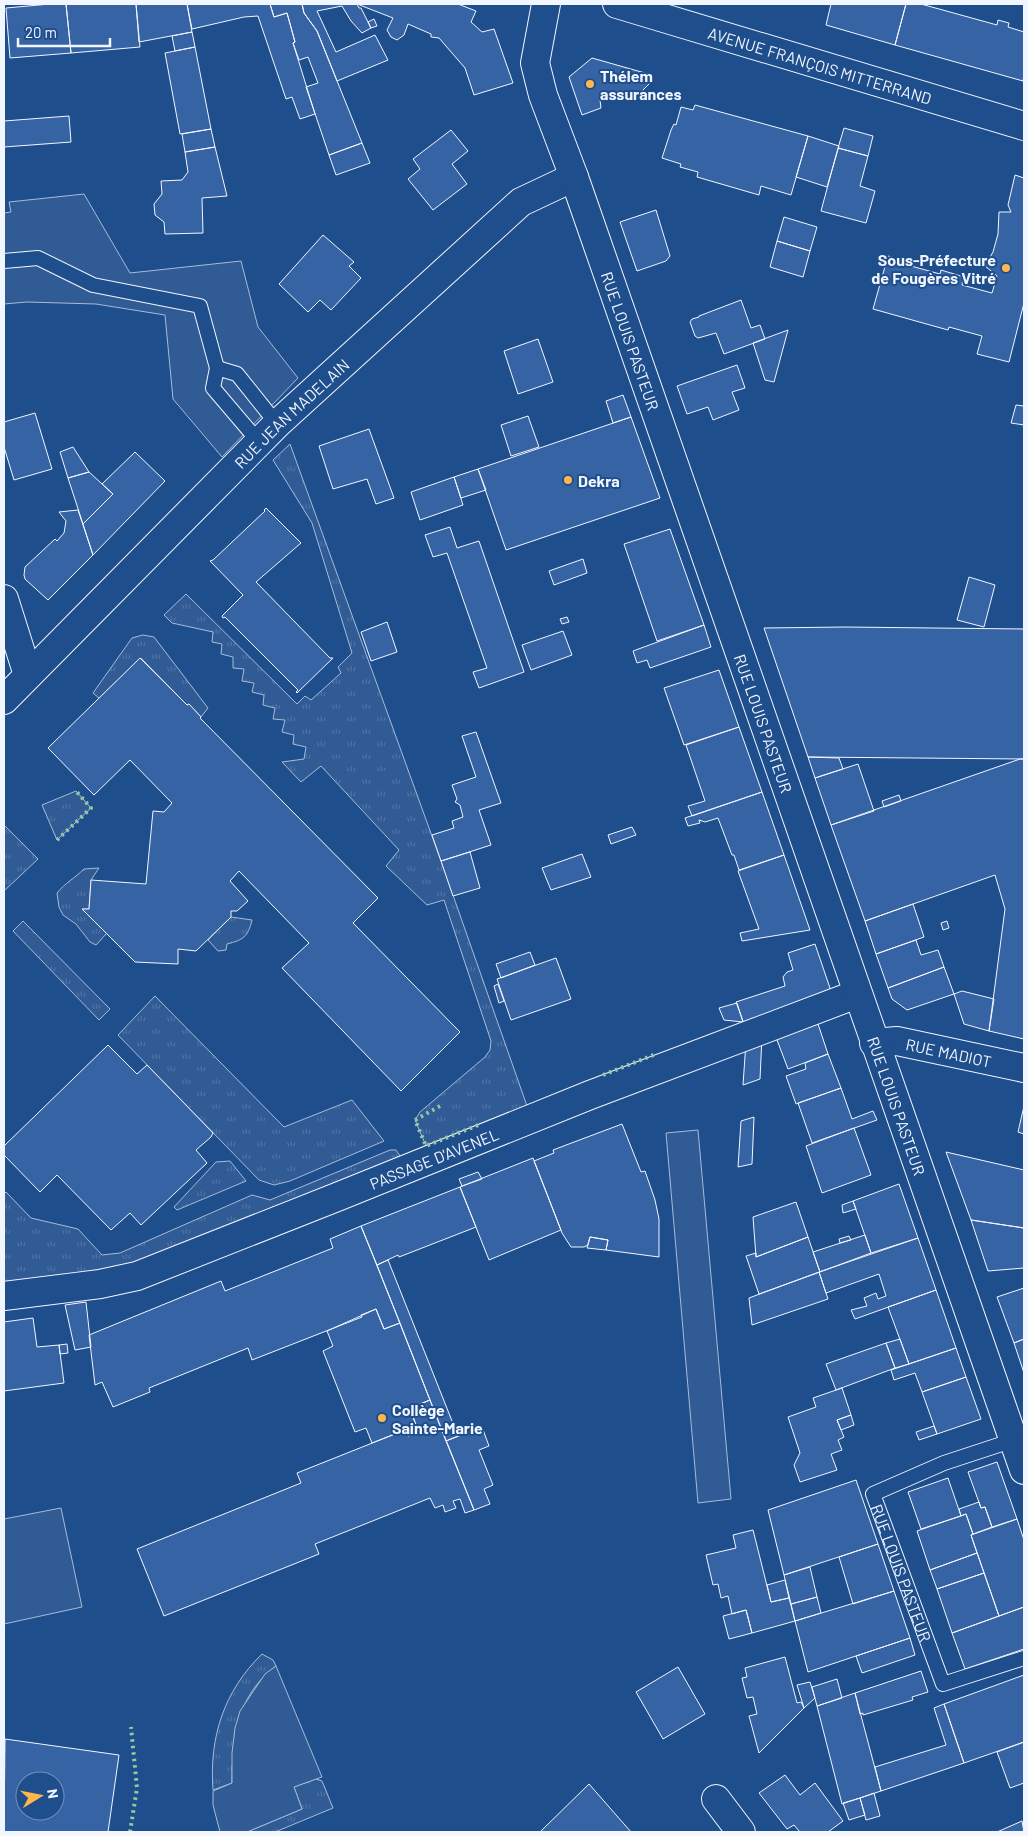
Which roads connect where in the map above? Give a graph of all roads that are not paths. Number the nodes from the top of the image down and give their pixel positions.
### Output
1 (546, 4) edge
2 (617, 4) edge
3 (1024, 126) edge
4 (574, 176) junction
5 (4, 261) edge
6 (217, 368) junction
7 (268, 433) junction
8 (4, 599) edge
9 (28, 674) junction
10 (4, 700) edge
11 (858, 994) junction
12 (874, 1043) junction
13 (1024, 1068) edge
14 (4, 1296) edge
15 (1014, 1440) junction
16 (1024, 1470) edge
17 (1024, 1658) edge
18 (716, 1798) dead end
19 (741, 1832) edge

1 - 4 street, RUE LOUIS PASTEUR
2 - 3 street, AVENUE FRANÇOIS MITTERRAND
4 - 7 street, RUE JEAN MADELAIN
4 - 11 street, RUE LOUIS PASTEUR
5 - 6 lane
6 - 7 lane
6 - 7 lane
7 - 9 street, RUE JEAN MADELAIN
8 - 9 street
9 - 10 street, RUE JEAN MADELAIN
11 - 12 street, RUE LOUIS PASTEUR
11 - 14 street, PASSAGE D'AVENEL
12 - 13 street, RUE MADIOT
12 - 15 street, RUE LOUIS PASTEUR
15 - 16 street, RUE LOUIS PASTEUR
15 - 17 lane, RUE LOUIS PASTEUR
18 - 19 street

